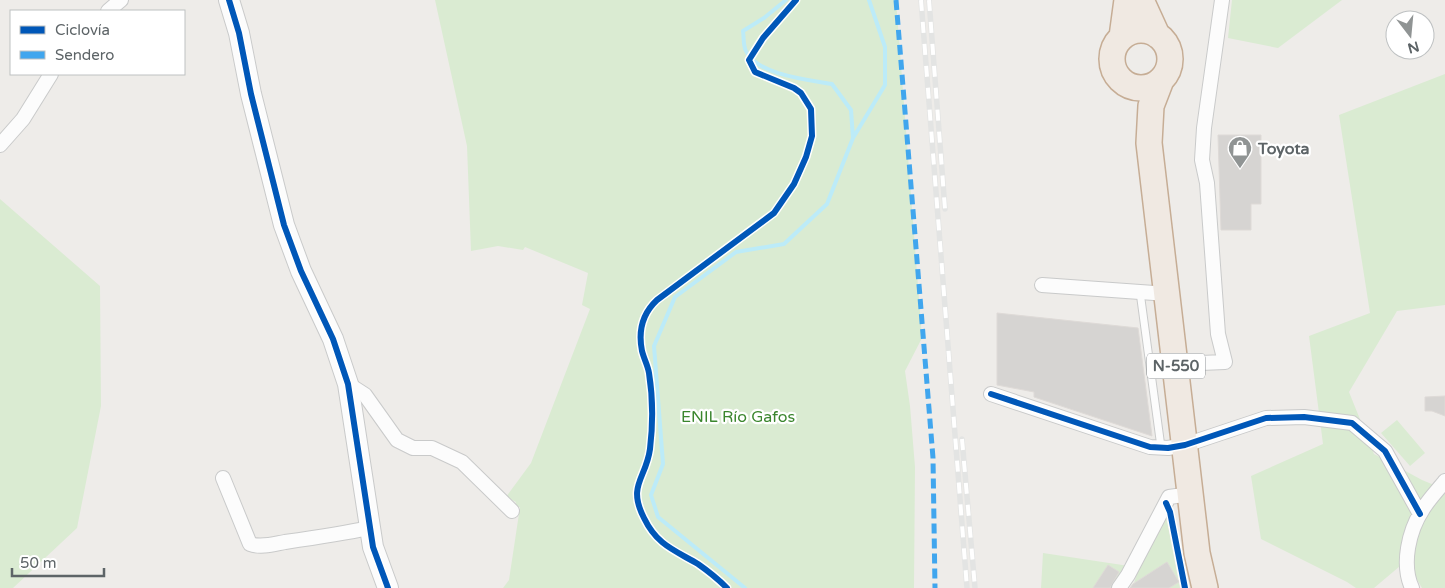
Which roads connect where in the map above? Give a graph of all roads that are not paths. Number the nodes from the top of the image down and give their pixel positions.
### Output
1 (121, 0) edge
2 (229, 0) edge
3 (1127, 0) edge
4 (1141, 0) edge
5 (1222, 0) edge
6 (109, 10) edge
7 (1157, 34) junction
8 (1122, 37) junction
9 (50, 75) edge
10 (1161, 80) junction
11 (1125, 84) junction
12 (1150, 143) junction
13 (0, 145) edge
14 (1042, 285) dead end
15 (1140, 292) junction
16 (1168, 294) junction
17 (1176, 364) junction
18 (348, 384) junction
19 (991, 394) dead end
20 (1185, 446) junction
21 (1161, 447) junction
22 (223, 478) dead end
23 (1445, 480) edge
24 (1191, 494) junction
25 (512, 510) dead end
26 (1420, 514) junction
27 (370, 528) junction
28 (1206, 585) edge
29 (388, 588) edge
30 (1119, 588) edge
31 (1412, 588) edge

1 - 6 street
2 - 18 street
3 - 8 highway, N-550
4 - 7 highway, N-550
5 - 17 street
7 - 8 highway
7 - 10 highway, N-550
8 - 11 highway, N-550
9 - 13 street
10 - 11 highway
10 - 12 highway, N-550
11 - 12 highway, N-550
12 - 16 highway, N-550
14 - 15 street
15 - 16 street
15 - 21 lane
16 - 17 highway, N-550
17 - 20 highway, N-550
18 - 25 street
18 - 27 street
19 - 21 street
20 - 21 street
20 - 24 highway, N-550
20 - 26 street
22 - 27 street
23 - 26 street
24 - 28 highway, N-550
24 - 30 street
26 - 31 street
27 - 29 street

